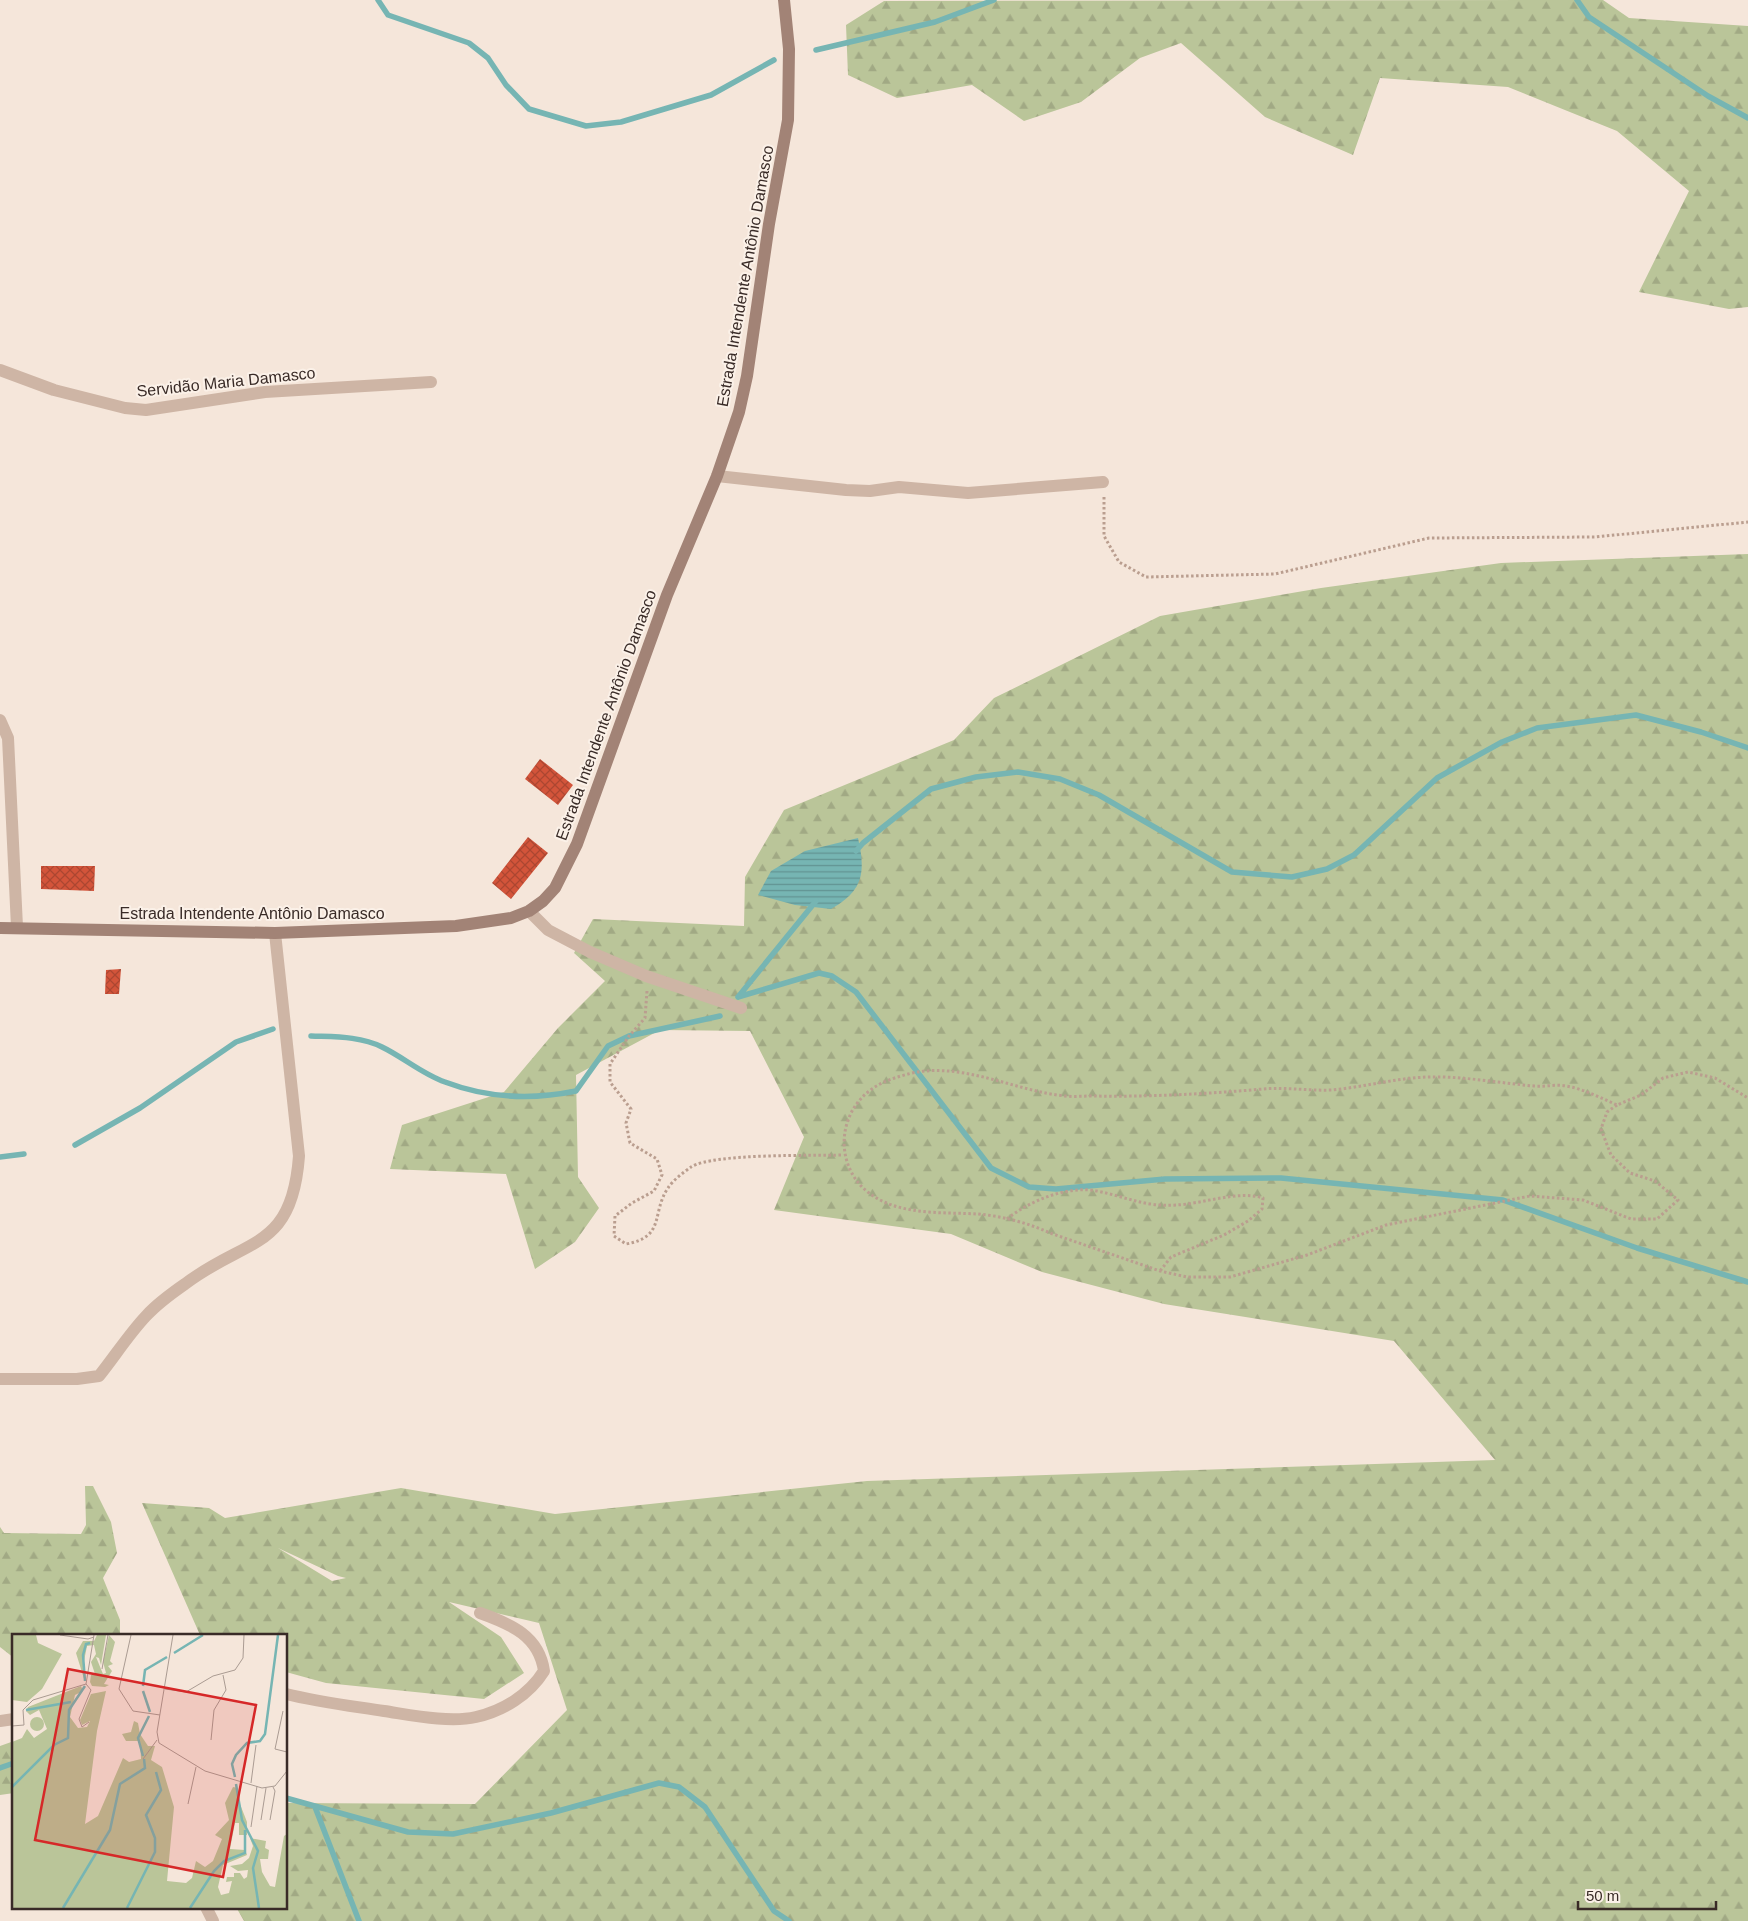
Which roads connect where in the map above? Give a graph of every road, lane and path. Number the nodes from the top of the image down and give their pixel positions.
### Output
1 (784, 0) edge
2 (0, 370) edge
3 (431, 382) dead end
4 (717, 476) junction
5 (1103, 482) joint
6 (1748, 522) edge
7 (0, 720) edge
8 (529, 911) junction
9 (17, 927) junction
10 (0, 928) edge
11 (275, 933) junction
12 (646, 976) junction
13 (741, 1008) dead end
14 (1748, 1098) edge
15 (1616, 1105) junction
16 (843, 1155) junction
17 (1008, 1219) junction
18 (1160, 1271) junction
19 (0, 1379) edge
20 (480, 1613) dead end
21 (288, 1694) edge
22 (206, 1908) edge
23 (213, 1921) edge

1 - 4 main road, Estrada Intendente Antônio Damasco
2 - 3 street, Servidão Maria Damasco
4 - 5 street
4 - 8 main road, Estrada Intendente Antônio Damasco
5 - 6 path
7 - 9 street
8 - 11 main road, Estrada Intendente Antônio Damasco
8 - 12 street
9 - 10 main road, Estrada Intendente Antônio Damasco
9 - 11 main road, Estrada Intendente Antônio Damasco
11 - 19 street
12 - 13 street
12 - 16 path
14 - 15 path
15 - 16 path
15 - 18 path
16 - 17 path
17 - 18 path
17 - 18 path
20 - 21 street
22 - 23 street

